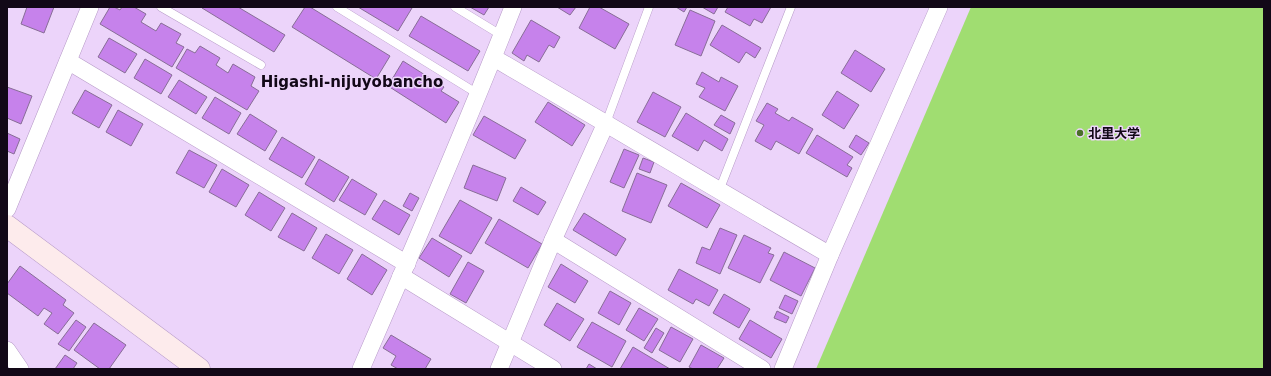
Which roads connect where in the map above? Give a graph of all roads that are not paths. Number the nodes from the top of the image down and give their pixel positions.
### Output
1 (90, 7) edge
2 (161, 7) edge
3 (337, 7) edge
4 (455, 7) edge
5 (512, 7) edge
6 (649, 7) edge
7 (791, 7) edge
8 (939, 7) edge
9 (502, 35) junction
10 (494, 58) junction
11 (68, 61) junction
12 (261, 65) dead end
13 (478, 94) junction
14 (606, 123) junction
15 (718, 191) junction
16 (7, 209) edge
17 (7, 226) edge
18 (553, 240) junction
19 (830, 254) junction
20 (404, 270) junction
21 (510, 343) junction
22 (7, 350) edge
23 (20, 369) edge
24 (199, 369) edge
25 (361, 369) edge
26 (499, 369) edge
27 (553, 369) edge
28 (762, 369) edge
29 (783, 369) edge

1 - 11 street
2 - 12 lane
3 - 13 lane
4 - 9 lane
5 - 9 street
6 - 14 lane
7 - 15 lane
8 - 19 street
9 - 10 street
10 - 13 street
10 - 14 street
11 - 16 street
11 - 20 street
13 - 20 street
14 - 15 street
14 - 18 street
15 - 19 street
17 - 24 street
18 - 21 street
18 - 28 street
19 - 29 street
20 - 21 street
20 - 25 street
21 - 26 street
21 - 27 street
22 - 23 street

